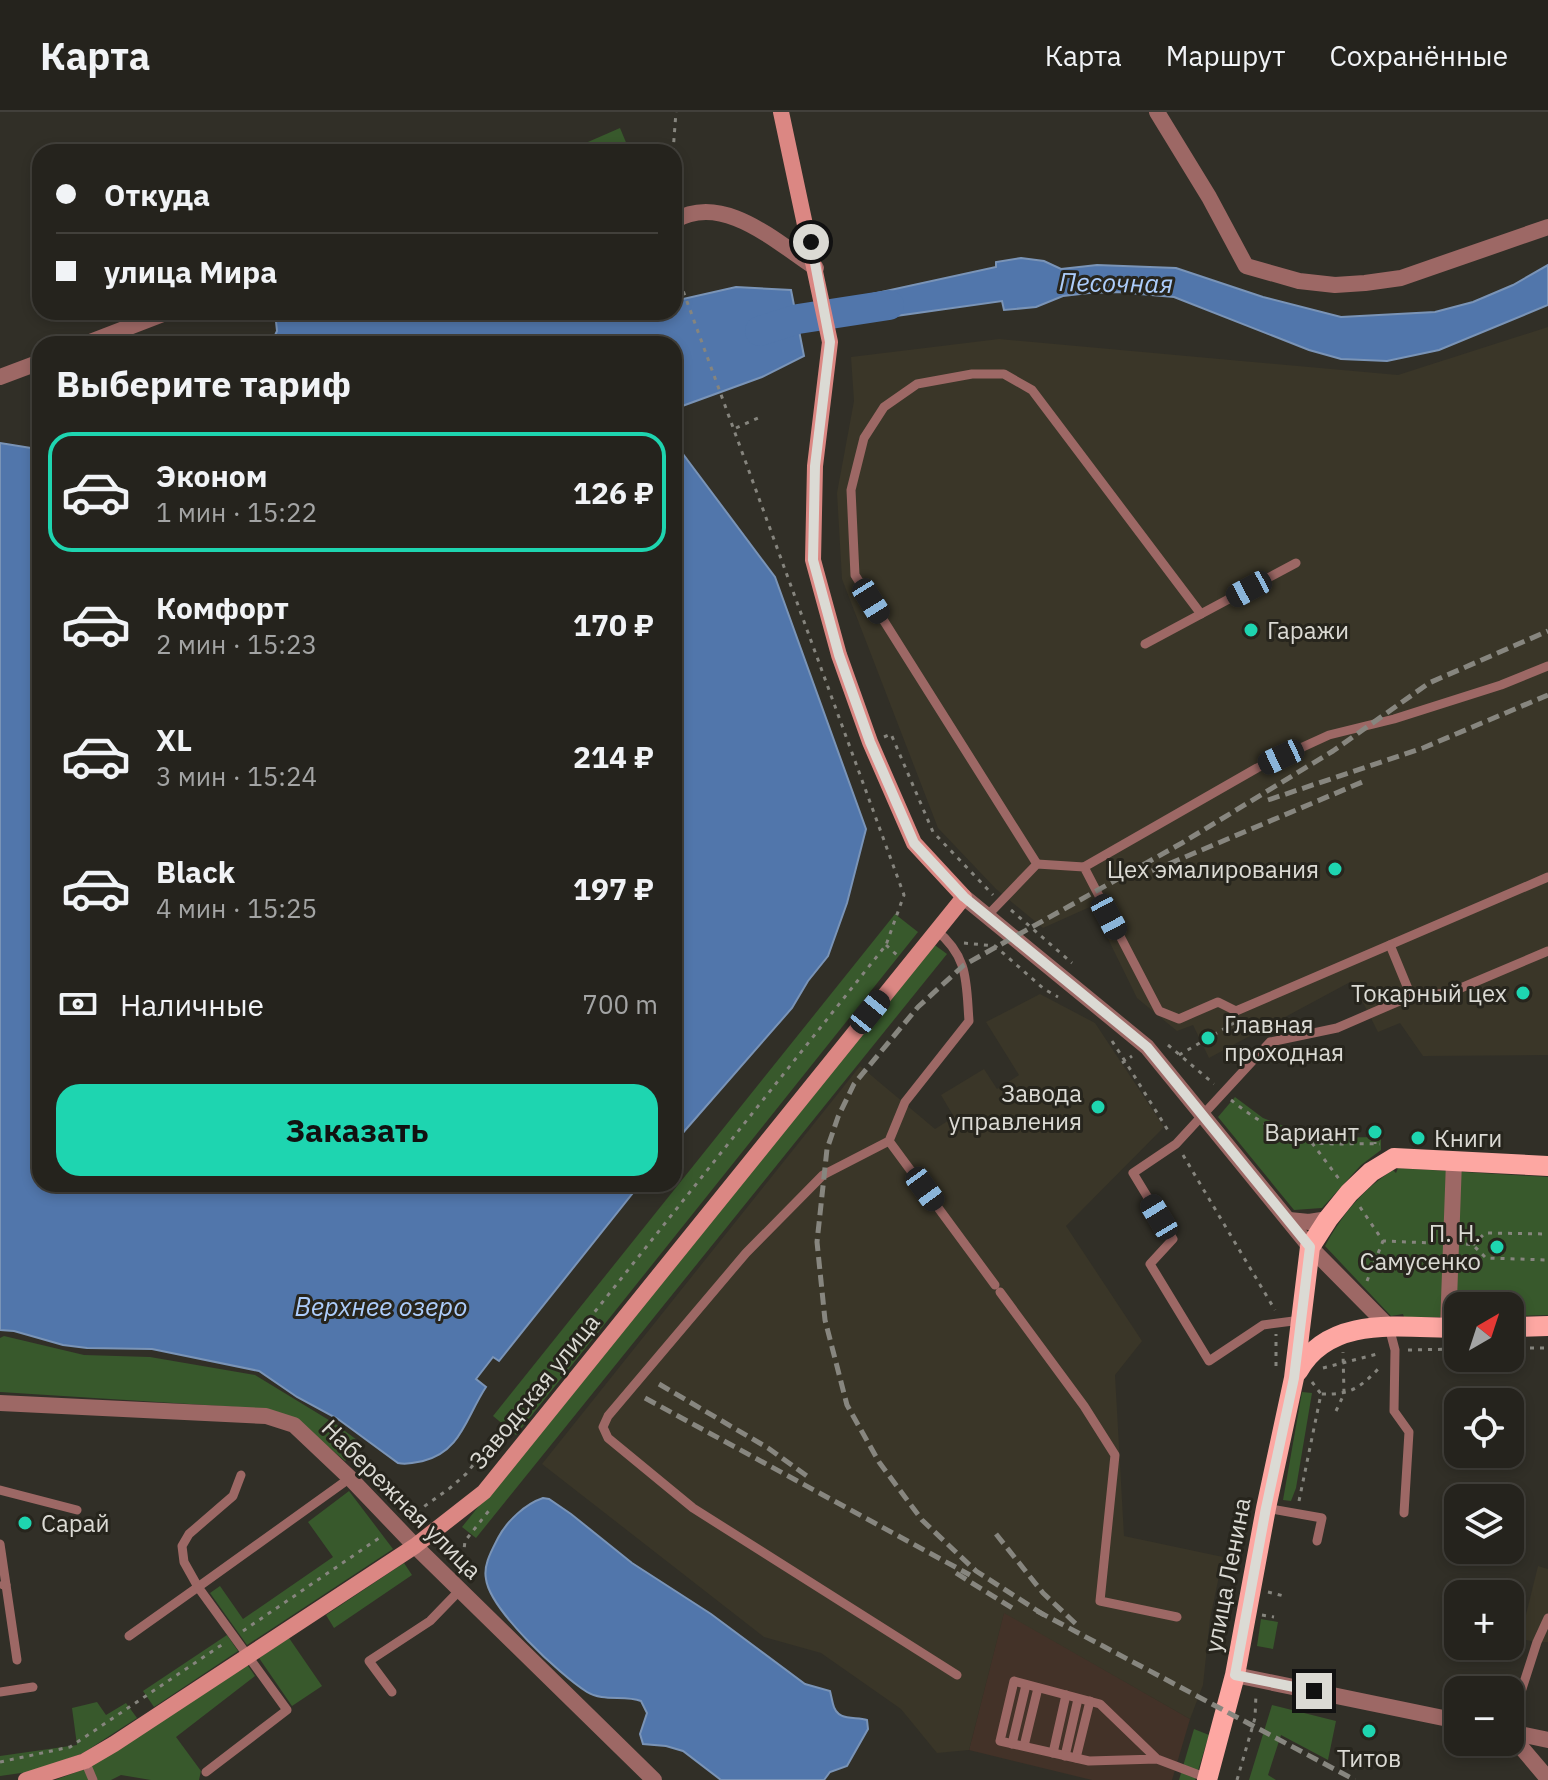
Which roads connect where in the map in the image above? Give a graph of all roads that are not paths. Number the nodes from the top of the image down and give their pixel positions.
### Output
1 (781, 112) edge
2 (1157, 112) edge
3 (682, 218) edge
4 (1548, 227) edge
5 (816, 268) junction
6 (147, 320) edge
7 (106, 336) edge
8 (32, 365) edge
9 (0, 377) edge
10 (1296, 563) dead end
11 (1201, 614) junction
12 (1145, 644) dead end
13 (1548, 666) edge
14 (1037, 864) junction
15 (1084, 867) junction
16 (1548, 877) edge
17 (964, 897) junction
18 (987, 916) junction
19 (936, 930) junction
20 (1390, 945) junction
21 (1548, 951) edge
22 (1411, 996) junction
23 (1203, 1116) junction
24 (889, 1141) junction
25 (1454, 1161) junction
26 (1548, 1166) edge
27 (1328, 1219) junction
28 (1289, 1220) junction
29 (1310, 1247) junction
30 (1453, 1292) edge
31 (1301, 1320) junction
32 (1548, 1326) edge
33 (1389, 1327) junction
34 (1524, 1327) edge
35 (1444, 1328) edge
36 (1303, 1380) junction
37 (0, 1403) edge
38 (241, 1475) dead end
39 (350, 1478) junction
40 (0, 1490) edge
41 (1266, 1508) junction
42 (77, 1510) dead end
43 (1404, 1513) dead end
44 (1317, 1541) dead end
45 (0, 1544) edge
46 (415, 1546) junction
47 (3, 1585) edge
48 (198, 1587) junction
49 (459, 1591) junction
50 (1177, 1617) dead end
51 (1548, 1618) edge
52 (129, 1636) dead end
53 (248, 1656) junction
54 (17, 1660) dead end
55 (957, 1675) dead end
56 (1235, 1675) junction
57 (1524, 1684) edge
58 (33, 1687) dead end
59 (1038, 1688) junction
60 (0, 1692) edge
61 (392, 1692) dead end
62 (1066, 1695) junction
63 (1078, 1699) junction
64 (1090, 1701) junction
65 (1444, 1718) edge
66 (1524, 1734) edge
67 (1548, 1740) edge
68 (1024, 1746) junction
69 (1524, 1748) edge
70 (1053, 1753) junction
71 (1065, 1756) junction
72 (1076, 1758) junction
73 (1157, 1759) junction
74 (85, 1761) junction
75 (206, 1772) dead end
76 (1207, 1779) edge
77 (1548, 1779) edge
78 (26, 1780) edge
79 (93, 1780) edge
80 (654, 1780) edge

1 - 5 main road
2 - 4 street
3 - 5 street
5 - 17 main road
6 - 7 street
8 - 9 street
10 - 11 lane
11 - 12 lane
11 - 14 lane
13 - 15 lane
14 - 15 lane
14 - 18 lane
15 - 20 lane
16 - 20 lane
17 - 18 street
17 - 19 main road, Заводская улица
18 - 23 street
19 - 24 lane
19 - 46 main road, Заводская улица
20 - 22 lane
21 - 22 lane
22 - 23 lane
23 - 28 street
23 - 31 lane
24 - 50 lane
24 - 55 lane
25 - 26 main road
25 - 27 main road
25 - 30 street
27 - 28 street
27 - 29 main road
28 - 29 street
29 - 31 main road, улица Ленина
29 - 33 street
31 - 36 main road, улица Ленина
32 - 34 main road
33 - 35 main road
33 - 36 main road
33 - 43 lane
36 - 41 main road, улица Ленина
37 - 39 street, Набережная улица
38 - 48 lane
39 - 46 street, Набережная улица
39 - 48 lane
40 - 42 lane
41 - 44 lane
41 - 56 main road, улица Ленина
45 - 47 lane
46 - 49 street, Набережная улица
46 - 53 main road, Заводская улица
47 - 54 lane
48 - 52 lane
48 - 53 lane
49 - 61 lane
49 - 80 street, Набережная улица
51 - 57 lane
53 - 74 main road, Заводская улица
53 - 75 lane
56 - 65 street
56 - 76 main road, улица Ленина
58 - 60 lane
59 - 62 lane
59 - 68 lane
59 - 68 lane
62 - 63 lane
62 - 70 lane
63 - 64 lane
63 - 71 lane
64 - 72 lane
64 - 73 lane
66 - 67 street
68 - 70 lane
69 - 77 street
70 - 71 lane
71 - 72 lane
72 - 73 lane
73 - 76 lane
74 - 78 main road, Заводская улица
74 - 79 lane

